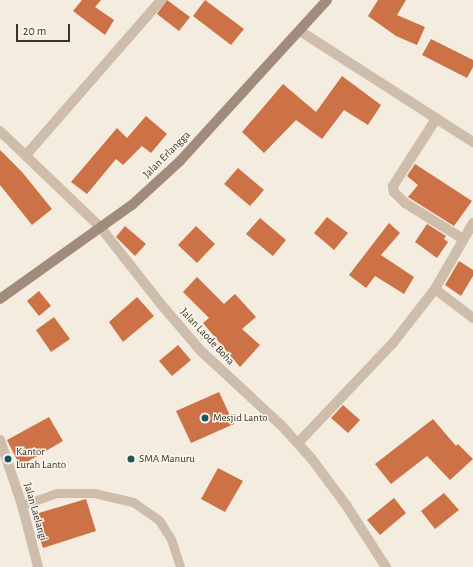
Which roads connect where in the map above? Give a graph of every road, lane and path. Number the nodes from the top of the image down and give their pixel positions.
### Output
1 (161, 0) edge
2 (327, 0) edge
3 (300, 31) junction
4 (436, 119) junction
5 (0, 131) edge
6 (473, 142) edge
7 (26, 155) junction
8 (473, 223) edge
9 (101, 228) junction
10 (463, 239) junction
11 (435, 289) junction
12 (0, 299) edge
13 (473, 318) edge
14 (0, 440) edge
15 (298, 443) junction
16 (22, 505) junction
17 (38, 567) edge
18 (180, 567) edge
19 (386, 567) edge

1 - 7 street
2 - 3 street, Jalan Erlangga
3 - 4 street
3 - 9 street, Jalan Erlangga
4 - 6 street
4 - 10 street
5 - 7 street, Jalan Laode Boha
7 - 9 street, Jalan Laode Boha
8 - 10 street
9 - 12 street, Jalan Erlangga
9 - 15 street, Jalan Laode Boha
10 - 11 street
11 - 13 street
11 - 15 street
14 - 16 street, Jalan Laelangi
15 - 19 street, Jalan Laode Boha
16 - 17 street, Jalan Laelangi
16 - 18 lane

